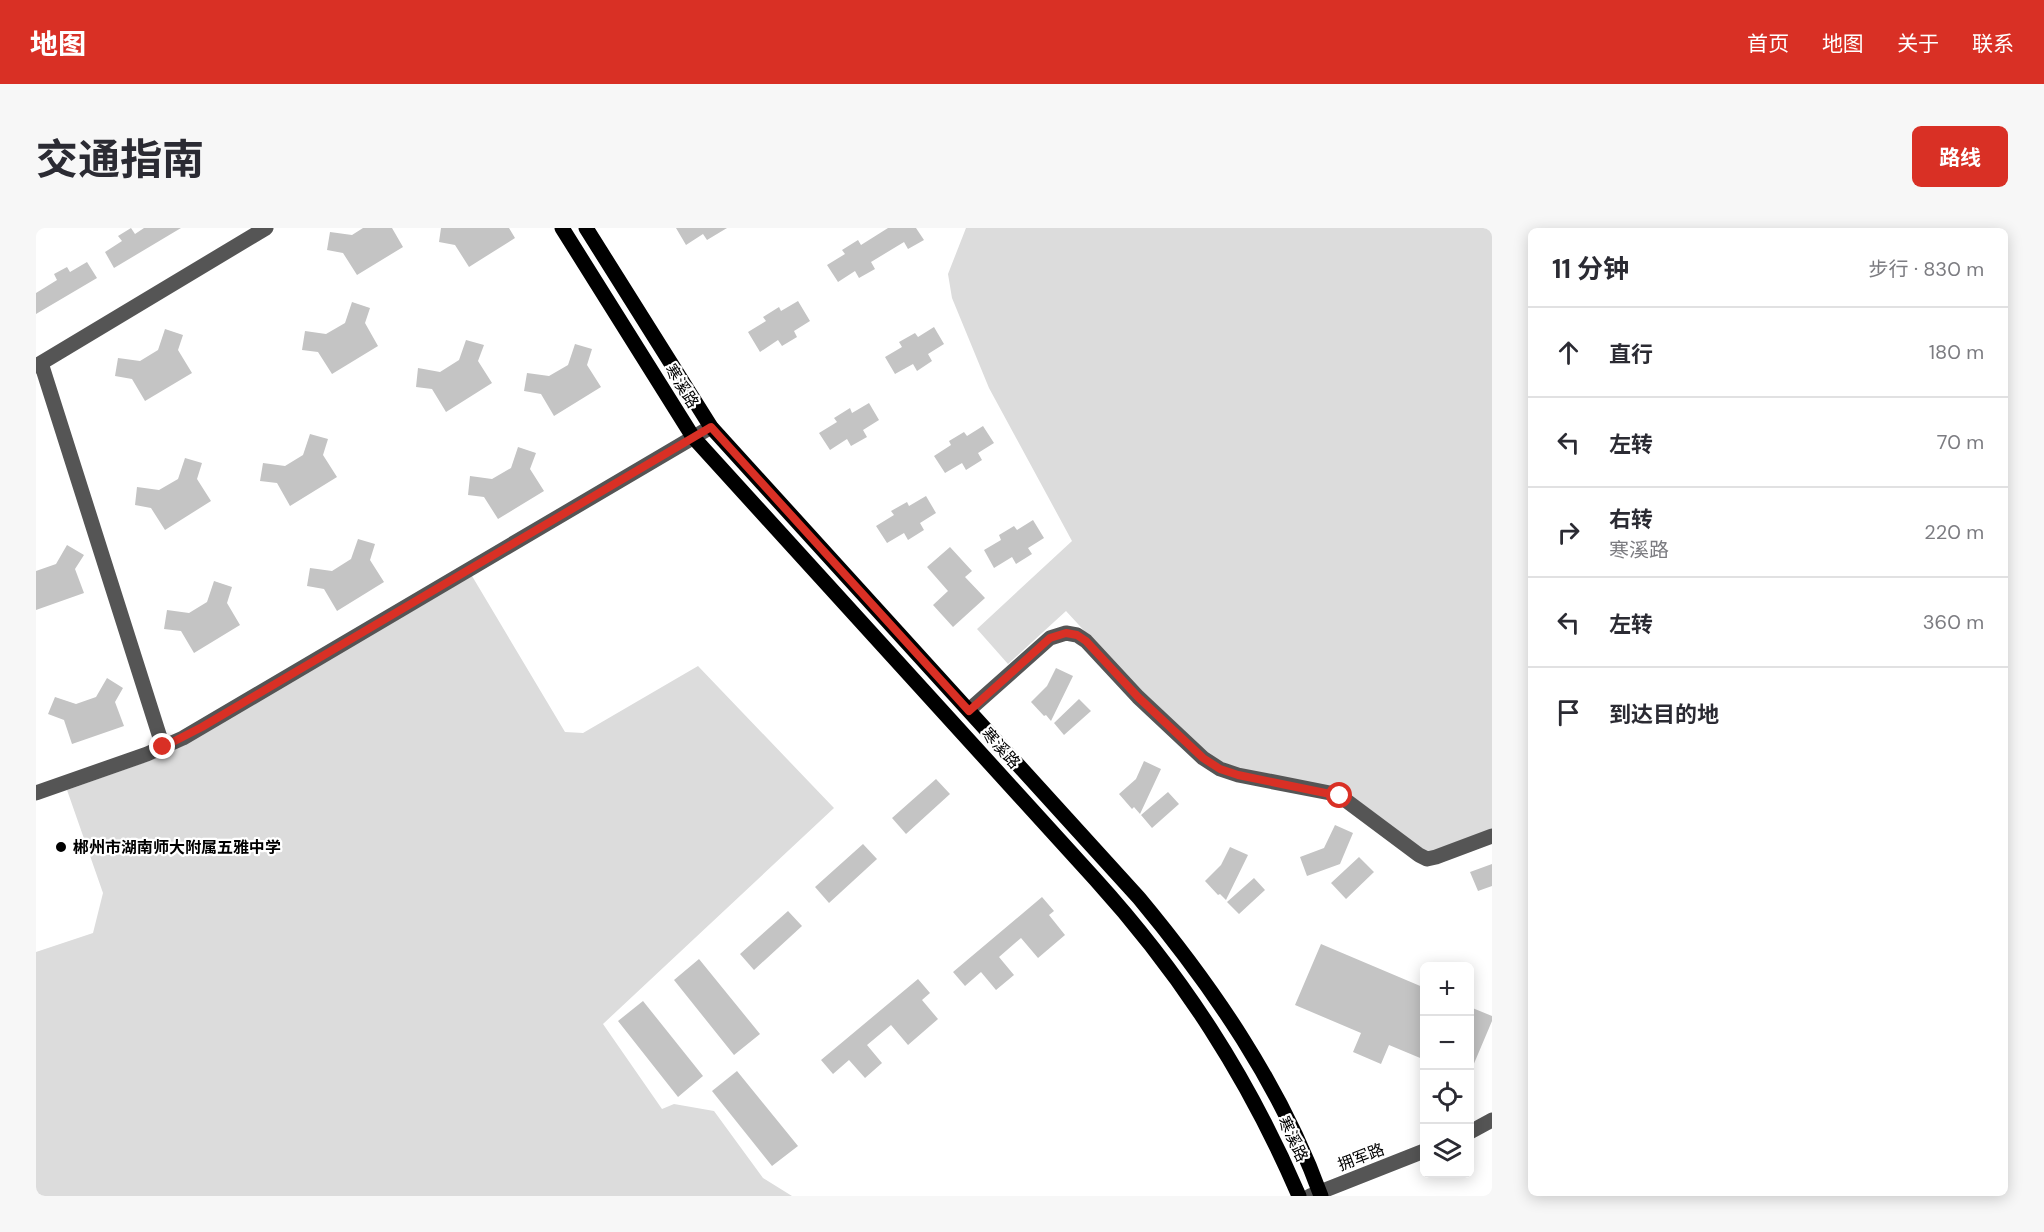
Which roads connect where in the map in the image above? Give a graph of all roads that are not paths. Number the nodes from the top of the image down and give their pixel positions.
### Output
1 (266, 228) edge
2 (561, 228) edge
3 (586, 228) edge
4 (38, 365) edge
5 (711, 427) junction
6 (693, 437) junction
7 (969, 711) junction
8 (163, 747) junction
9 (36, 793) edge
10 (1492, 836) edge
11 (1492, 1120) edge
12 (1474, 1130) edge
13 (1420, 1153) edge
14 (1317, 1195) edge
15 (1299, 1196) edge

1 - 4 street
2 - 6 main road, 寒溪路
3 - 5 main road, 寒溪路
4 - 8 street
5 - 6 street
5 - 7 main road, 寒溪路
6 - 8 street
6 - 15 main road, 寒溪路
7 - 10 street
7 - 14 main road, 寒溪路
8 - 9 street
11 - 12 street
13 - 14 street, 拥军路

